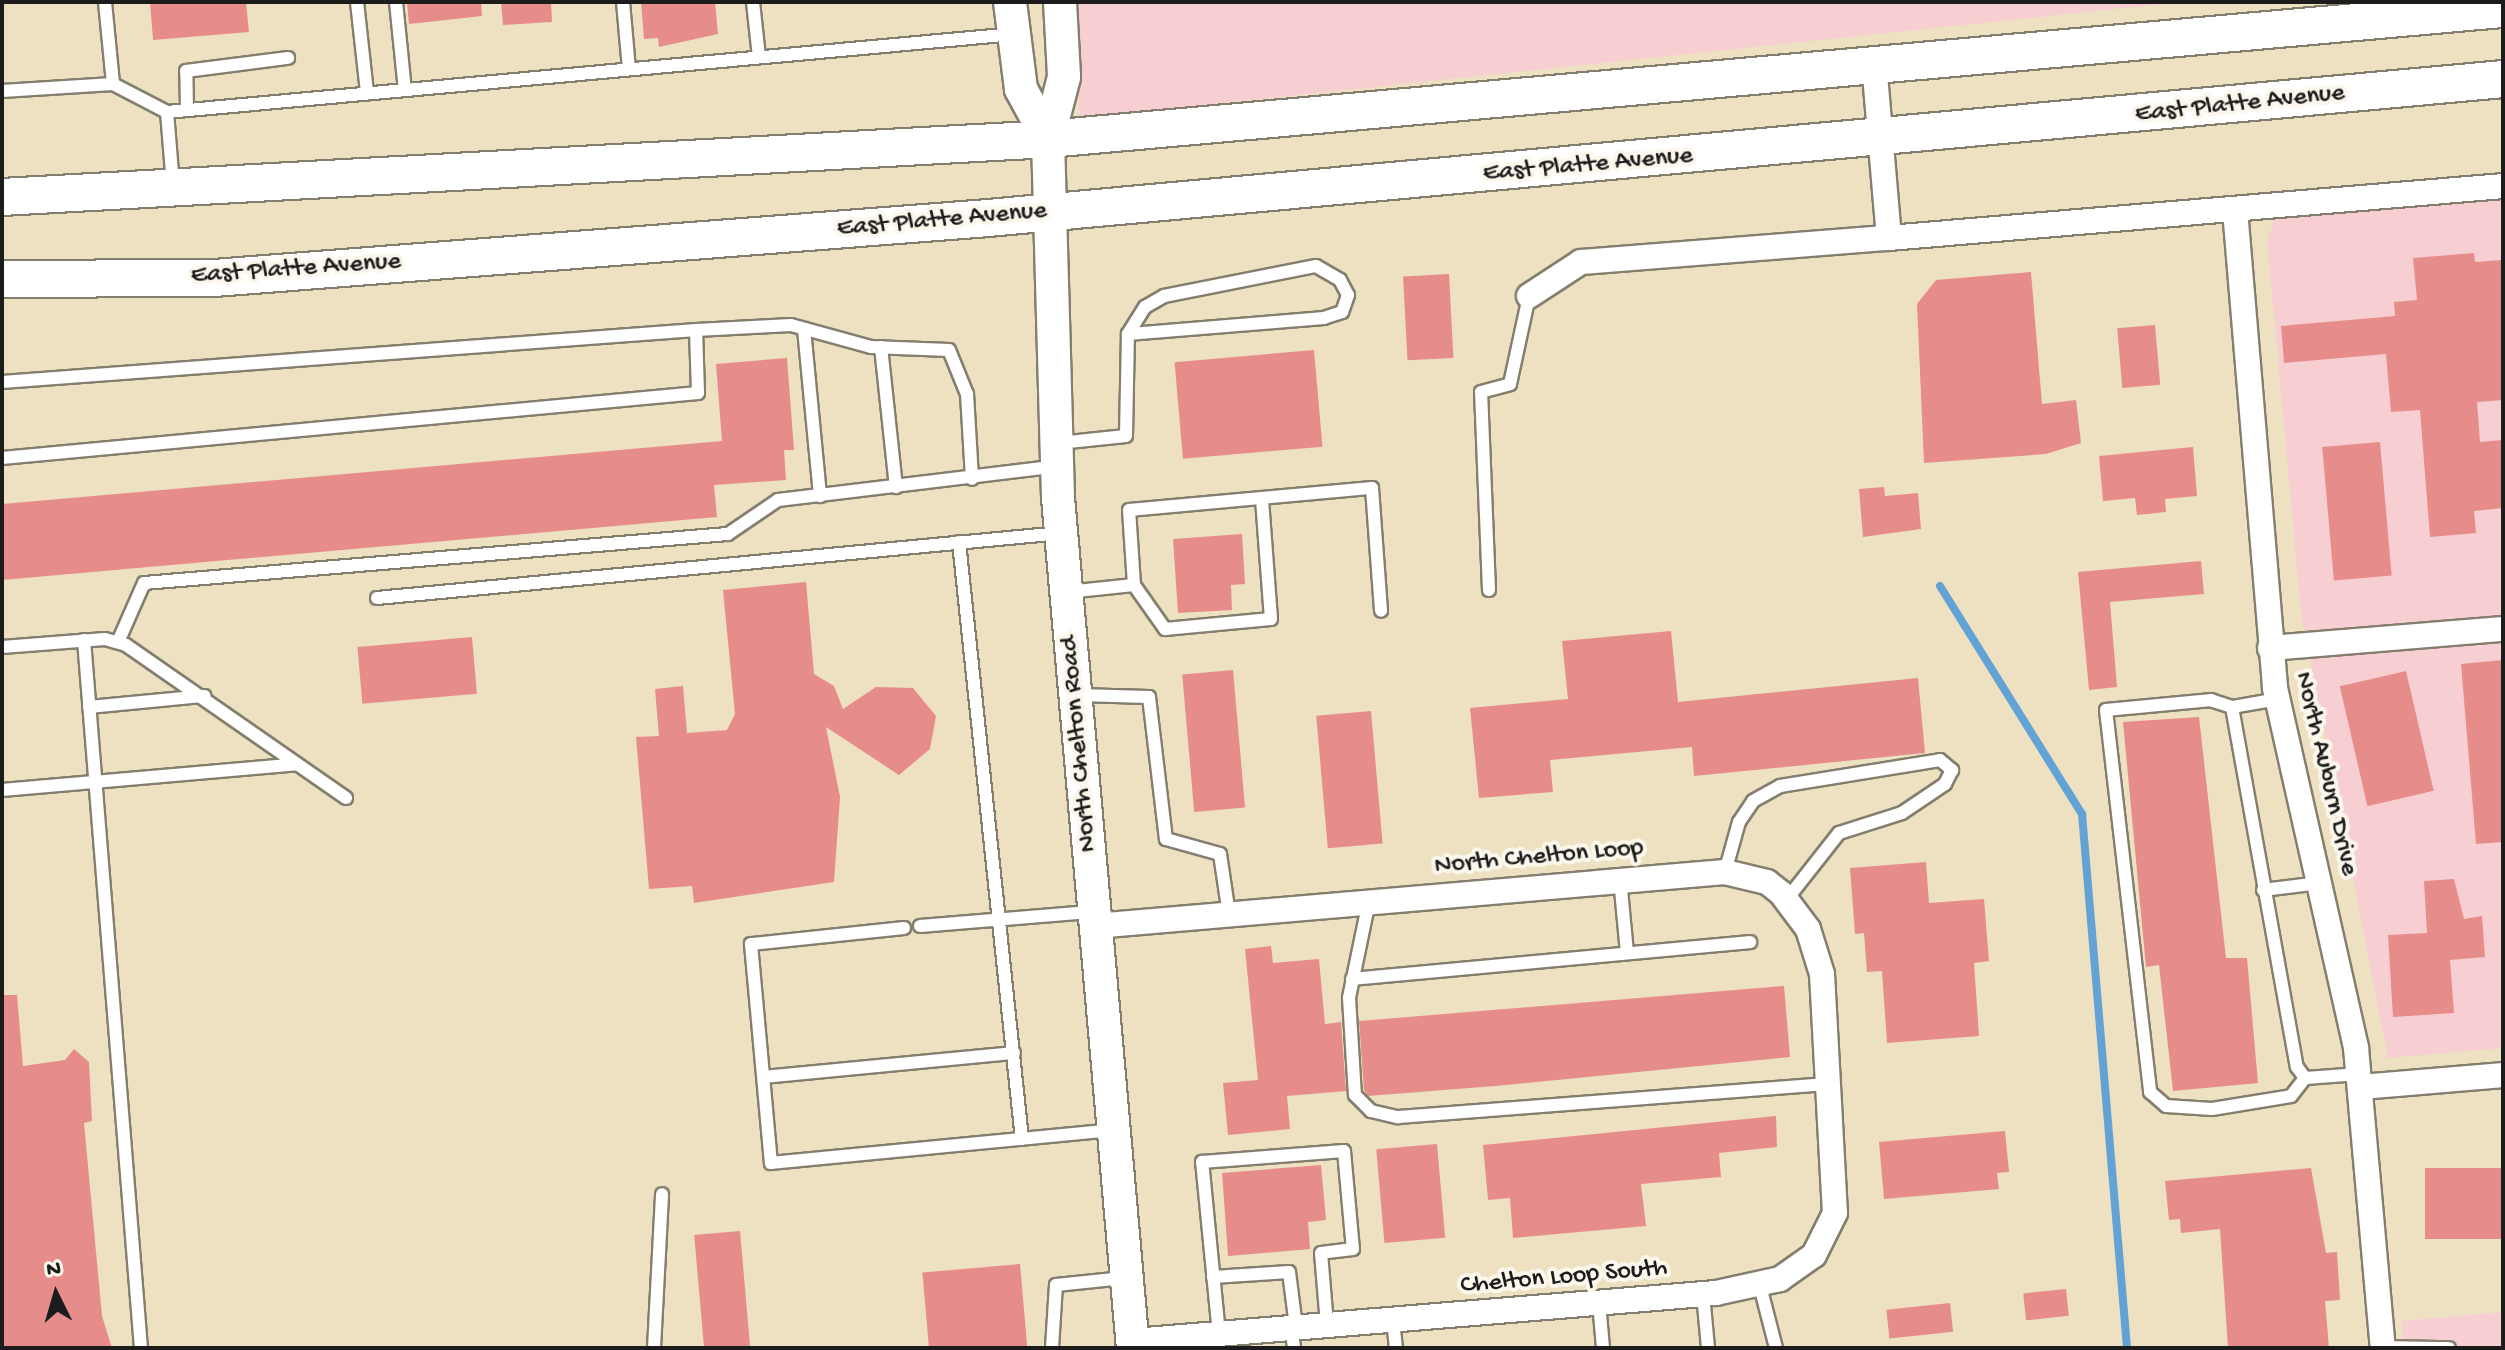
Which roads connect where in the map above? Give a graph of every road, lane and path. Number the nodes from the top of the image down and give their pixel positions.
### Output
1 (105, 2) edge
2 (357, 2) edge
3 (396, 2) edge
4 (623, 2) edge
5 (753, 2) edge
6 (1060, 2) edge
7 (2503, 9) edge
8 (1012, 18) edge
9 (759, 57) junction
10 (288, 58) dead end
11 (1874, 64) junction
12 (629, 69) junction
13 (2503, 79) edge
14 (113, 84) junction
15 (405, 90) junction
16 (2, 91) edge
17 (367, 93) junction
18 (187, 110) junction
19 (167, 112) junction
20 (1048, 139) junction
21 (1881, 141) junction
22 (173, 185) junction
23 (2503, 186) edge
24 (2, 197) edge
25 (2235, 210) junction
26 (1053, 212) junction
27 (1889, 238) junction
28 (2, 279) edge
29 (1529, 296) joint
30 (804, 329) junction
31 (696, 330) junction
32 (1128, 334) junction
33 (881, 347) junction
34 (2, 382) edge
35 (1057, 455) junction
36 (2, 458) edge
37 (972, 479) junction
38 (896, 487) junction
39 (820, 496) junction
40 (1262, 498) junction
41 (1061, 533) junction
42 (959, 542) junction
43 (1134, 585) junction
44 (1489, 590) dead end
45 (1067, 592) junction
46 (377, 598) dead end
47 (1381, 611) dead end
48 (2503, 629) edge
49 (84, 640) junction
50 (118, 642) junction
51 (2, 647) edge
52 (2270, 648) junction
53 (1076, 695) junction
54 (204, 696) junction
55 (2278, 699) junction
56 (89, 707) junction
57 (2232, 707) junction
58 (297, 764) junction
59 (96, 782) junction
60 (2, 790) edge
61 (346, 798) dead end
62 (1725, 872) junction
63 (1620, 879) junction
64 (2320, 883) junction
65 (2263, 890) junction
66 (1787, 899) junction
67 (1369, 901) junction
68 (1229, 914) junction
69 (1000, 918) junction
70 (1095, 919) junction
71 (920, 926) dead end
72 (904, 928) dead end
73 (1750, 942) dead end
74 (1627, 953) junction
75 (1352, 979) junction
76 (1014, 1053) junction
77 (2503, 1075) edge
78 (764, 1077) junction
79 (2305, 1078) junction
80 (2361, 1081) junction
81 (1831, 1084) junction
82 (1114, 1129) junction
83 (1022, 1139) junction
84 (662, 1194) dead end
85 (1213, 1277) junction
86 (1128, 1278) junction
87 (1760, 1286) junction
88 (1703, 1294) junction
89 (1599, 1303) junction
90 (1393, 1320) junction
91 (1327, 1324) junction
92 (1219, 1334) junction
93 (1294, 1334) edge
94 (1133, 1345) edge
95 (141, 1348) edge
96 (654, 1348) edge
97 (1052, 1348) edge
98 (1396, 1348) edge
99 (1603, 1348) edge
100 (1708, 1348) edge
101 (1776, 1348) edge
102 (2383, 1348) edge
103 (2449, 1348) edge

1 - 14 lane
2 - 17 lane
3 - 15 lane
4 - 12 lane
5 - 9 lane
6 - 20 main road, North Chelton Road
7 - 11 main road
8 - 9 lane
8 - 20 main road, North Chelton Road
9 - 12 lane
10 - 18 lane
11 - 20 main road
11 - 21 street
12 - 15 lane
13 - 21 main road, East Platte Avenue
14 - 16 lane
14 - 19 lane
15 - 17 lane
17 - 18 lane
18 - 19 lane
19 - 22 lane
20 - 22 main road
20 - 26 main road, North Chelton Road
21 - 26 main road, East Platte Avenue
21 - 27 street
22 - 24 main road
23 - 25 street
25 - 27 street
25 - 52 street, North Auburn Drive
26 - 28 main road, East Platte Avenue
26 - 35 main road, North Chelton Road
27 - 29 street
29 - 44 lane
30 - 31 lane
30 - 33 lane
30 - 39 lane
31 - 34 lane
31 - 36 lane
32 - 32 lane
32 - 35 lane
33 - 37 lane
33 - 38 lane
35 - 37 lane
35 - 41 main road, North Chelton Road
37 - 38 lane
38 - 39 lane
39 - 50 lane
40 - 43 lane
40 - 43 lane
40 - 47 lane
41 - 42 lane
41 - 45 main road, North Chelton Road
42 - 46 lane
42 - 69 lane
43 - 45 lane
45 - 53 main road, North Chelton Road
48 - 52 street
49 - 50 lane
49 - 51 lane
49 - 56 lane
50 - 54 lane
52 - 55 street, North Auburn Drive
53 - 68 lane
53 - 70 main road, North Chelton Road
54 - 56 lane
54 - 58 lane
55 - 57 lane
55 - 64 street, North Auburn Drive
56 - 59 lane
57 - 65 lane
57 - 79 lane
58 - 59 lane
58 - 61 lane
59 - 60 lane
59 - 95 lane
62 - 63 street, North Chelton Loop
62 - 66 street, North Chelton Loop
62 - 66 lane
63 - 67 street, North Chelton Loop
63 - 74 lane
64 - 65 lane
64 - 80 street, North Auburn Drive
65 - 79 lane
66 - 81 street, North Chelton Loop
67 - 68 street, North Chelton Loop
67 - 75 lane
68 - 70 street, North Chelton Loop
69 - 70 lane
69 - 71 lane
69 - 76 lane
70 - 82 main road, North Chelton Road
72 - 78 lane
73 - 74 lane
74 - 75 lane
75 - 81 lane
76 - 78 lane
76 - 83 lane
77 - 80 street
78 - 83 lane
79 - 80 lane
80 - 102 street, North Auburn Drive
81 - 87 street, Chelton Loop South
82 - 83 lane
82 - 86 main road, North Chelton Road
84 - 96 lane
85 - 91 lane
85 - 92 lane
85 - 93 lane
86 - 94 main road, North Chelton Road
86 - 97 lane
87 - 88 street, Chelton Loop South
87 - 101 lane
88 - 89 street, Chelton Loop South
88 - 100 lane
89 - 90 street, Chelton Loop South
89 - 99 lane
90 - 91 street, Chelton Loop South
90 - 98 lane
91 - 93 street, Chelton Loop South
92 - 93 street, Chelton Loop South
92 - 94 street, Chelton Loop South
102 - 103 lane

